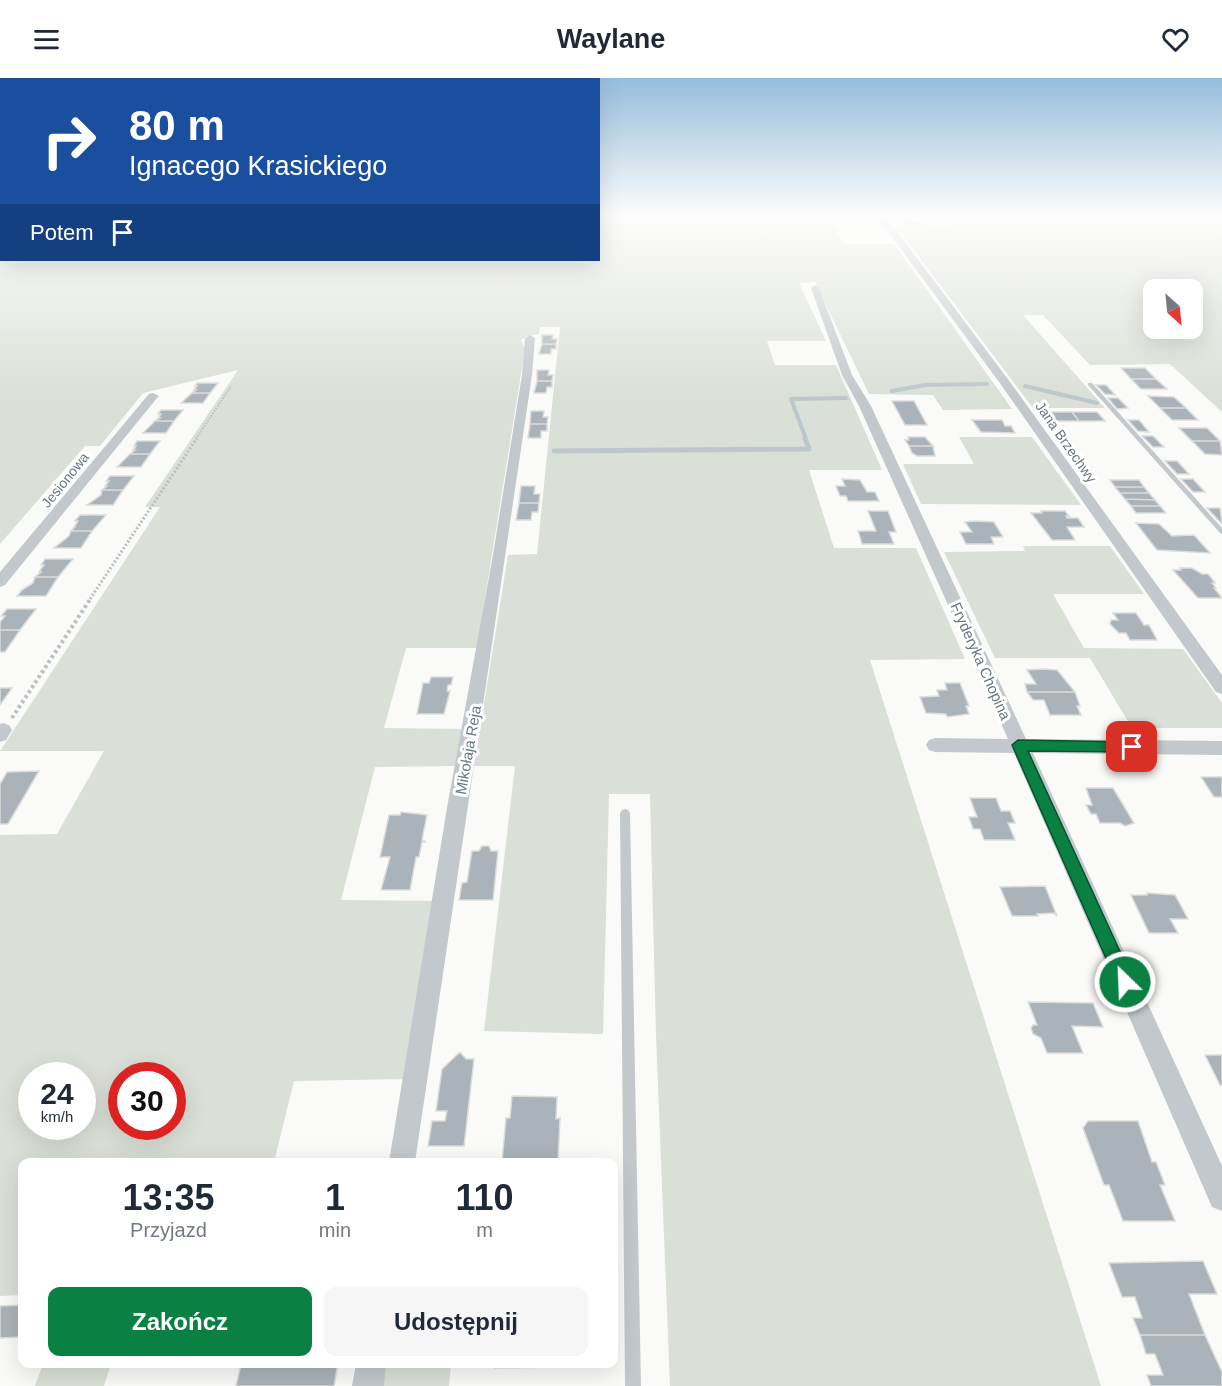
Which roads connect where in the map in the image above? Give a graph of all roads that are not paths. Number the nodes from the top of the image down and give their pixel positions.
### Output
1 (924, 275) edge
2 (815, 288) dead end
3 (530, 338) dead end
4 (1090, 384) dead end
5 (153, 396) dead end
6 (1222, 532) edge
7 (0, 582) edge
8 (1222, 688) edge
9 (935, 745) dead end
10 (1018, 745) junction
11 (1222, 748) edge
12 (625, 813) dead end
13 (403, 1158) edge
14 (1222, 1197) edge
15 (370, 1368) edge
16 (368, 1386) edge
17 (633, 1386) edge

1 - 8 street, Jana Brzechwy
2 - 10 street, Fryderyka Chopina
3 - 13 street, Mikołaja Reja
4 - 6 lane
5 - 7 street, Jesionowa
9 - 10 street
10 - 11 street
10 - 14 street, Fryderyka Chopina
12 - 17 lane
15 - 16 street

